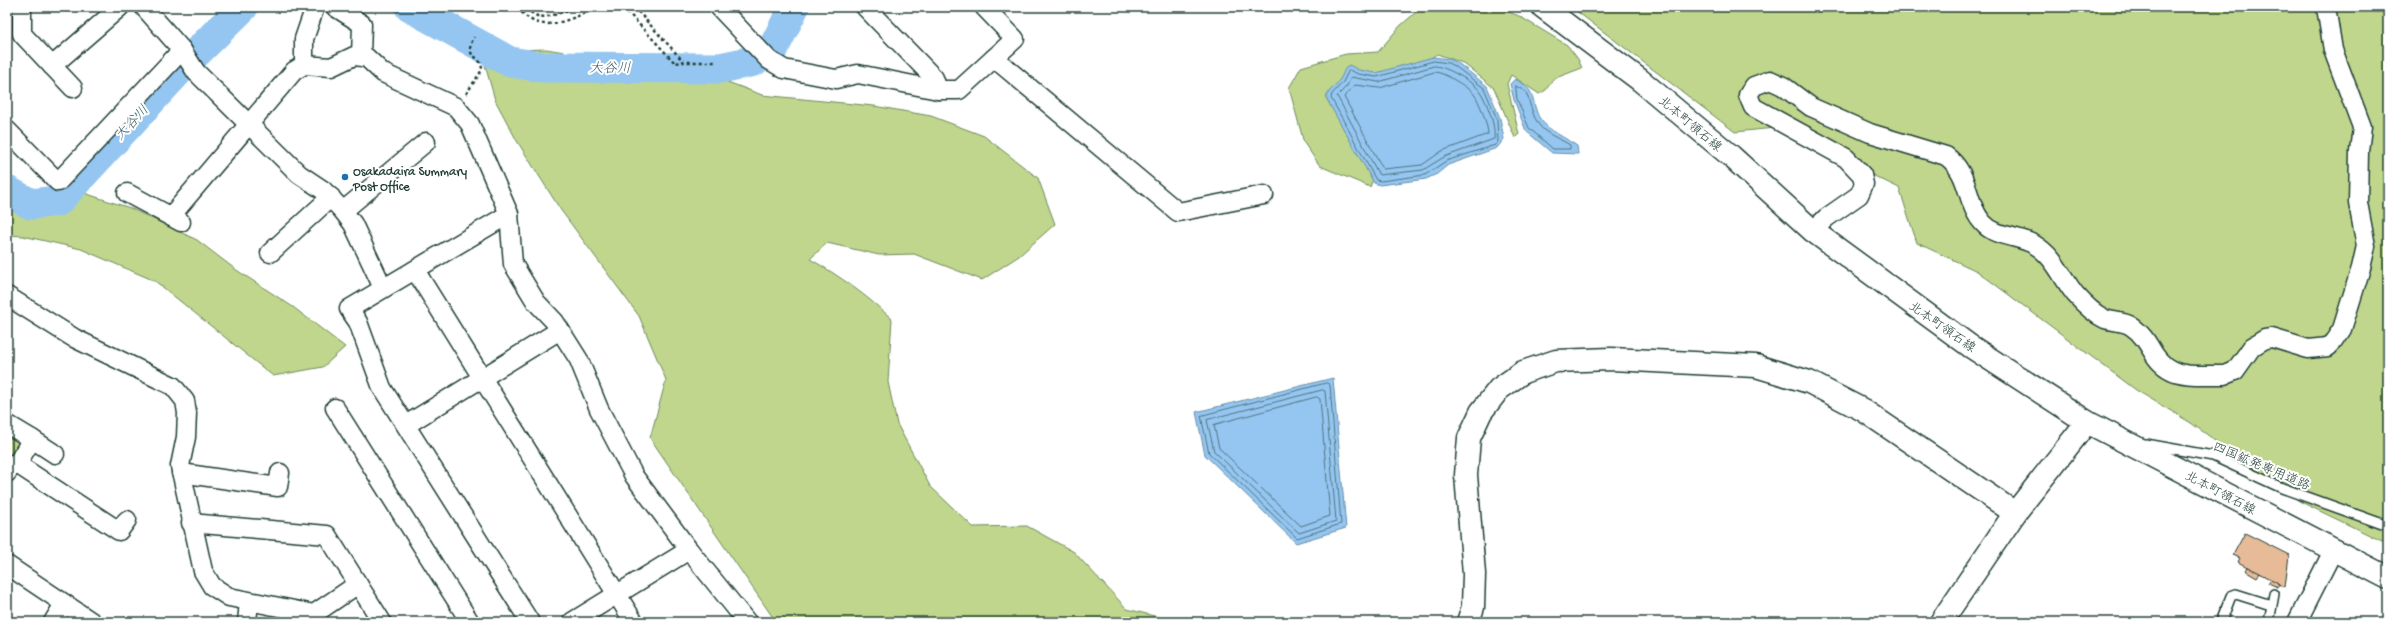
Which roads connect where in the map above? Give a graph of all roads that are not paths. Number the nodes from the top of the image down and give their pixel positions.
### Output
1 (22, 7) edge
2 (120, 7) edge
3 (144, 7) edge
4 (315, 7) edge
5 (335, 7) edge
6 (719, 7) edge
7 (865, 7) edge
8 (984, 7) edge
9 (1543, 7) edge
10 (2326, 7) edge
11 (361, 57) junction
12 (994, 58) junction
13 (189, 59) junction
14 (304, 65) junction
15 (52, 66) junction
16 (73, 88) dead end
17 (938, 90) junction
18 (250, 124) junction
19 (7, 130) edge
20 (426, 142) dead end
21 (126, 193) dead end
22 (1264, 195) dead end
23 (330, 197) junction
24 (343, 211) junction
25 (509, 214) junction
26 (1813, 232) junction
27 (270, 253) dead end
28 (415, 270) junction
29 (383, 288) junction
30 (7, 296) edge
31 (560, 330) junction
32 (482, 378) junction
33 (335, 408) dead end
34 (2087, 422) junction
35 (7, 424) edge
36 (406, 425) junction
37 (32, 440) junction
38 (2123, 440) junction
39 (55, 454) dead end
40 (12, 468) edge
41 (280, 473) dead end
42 (181, 474) junction
43 (2015, 513) junction
44 (127, 520) dead end
45 (191, 523) junction
46 (2388, 526) edge
47 (689, 550) junction
48 (2333, 550) junction
49 (7, 565) edge
50 (2388, 578) edge
51 (358, 584) junction
52 (617, 594) junction
53 (2274, 594) dead end
54 (248, 602) junction
55 (64, 604) junction
56 (2271, 605) junction
57 (53, 622) edge
58 (92, 622) edge
59 (248, 622) edge
60 (382, 622) edge
61 (470, 622) edge
62 (530, 622) edge
63 (572, 622) edge
64 (634, 622) edge
65 (747, 622) edge
66 (1468, 622) edge
67 (1941, 622) edge
68 (2221, 622) edge
69 (2269, 622) edge
70 (2298, 622) edge

1 - 15 street
2 - 15 street
3 - 13 street
4 - 14 street
5 - 11 street
6 - 17 street
7 - 17 street
8 - 12 street
9 - 26 street, 北本町領石線
10 - 26 street
11 - 14 street
11 - 25 street
12 - 17 street
12 - 22 street
13 - 18 street
13 - 19 street
14 - 18 street
15 - 16 street
18 - 21 street
18 - 23 street
20 - 24 street
23 - 24 street
23 - 27 street
24 - 29 street
25 - 28 street
25 - 31 street
26 - 34 street, 北本町領石線
28 - 29 street
28 - 32 street
29 - 36 street
30 - 42 street
31 - 32 street
31 - 47 street
32 - 36 street
32 - 52 street
33 - 61 street
34 - 38 street, 北本町領石線
34 - 43 street
35 - 37 street
36 - 62 street
37 - 39 street
37 - 40 street
38 - 46 lane, 四国鉱発専用道路
38 - 48 street, 北本町領石線
40 - 44 street
41 - 42 street
42 - 45 street
43 - 66 street
43 - 67 street
45 - 51 street
45 - 54 street
47 - 52 street
47 - 65 street
48 - 50 street, 北本町領石線
48 - 70 street
49 - 55 street
51 - 54 street
51 - 60 street
52 - 63 street
52 - 64 street
53 - 56 lane
54 - 59 street
55 - 57 street
55 - 58 street
56 - 68 lane
56 - 69 lane

